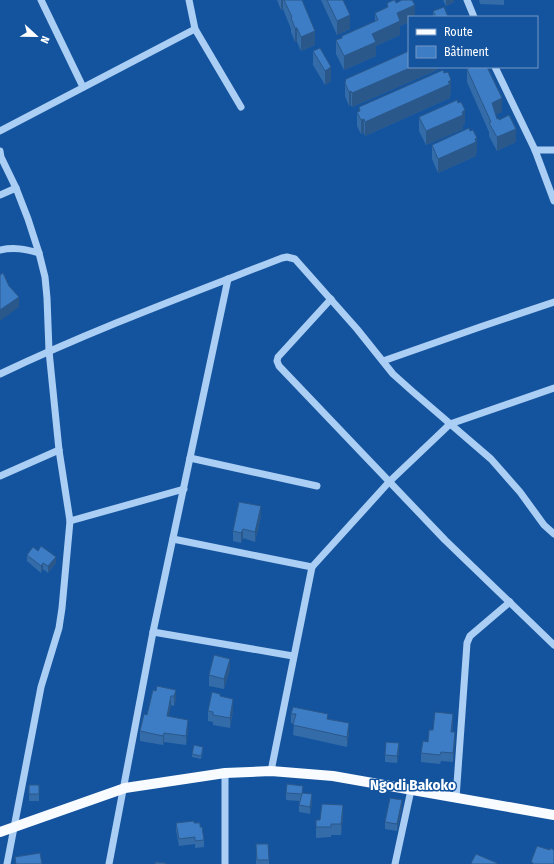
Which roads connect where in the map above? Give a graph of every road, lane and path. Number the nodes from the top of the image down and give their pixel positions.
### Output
1 (41, 0) edge
2 (189, 0) edge
3 (467, 0) edge
4 (474, 16) edge
5 (195, 29) junction
6 (495, 68) edge
7 (83, 87) junction
8 (241, 107) dead end
9 (0, 130) edge
10 (536, 150) junction
11 (554, 150) edge
12 (0, 151) edge
13 (16, 188) junction
14 (0, 194) edge
15 (554, 201) edge
16 (0, 250) edge
17 (39, 253) junction
18 (228, 279) junction
19 (331, 299) junction
20 (554, 302) edge
21 (48, 351) junction
22 (383, 361) junction
23 (0, 374) edge
24 (554, 388) edge
25 (450, 424) junction
26 (59, 450) junction
27 (190, 458) junction
28 (0, 476) edge
29 (389, 482) junction
30 (317, 486) dead end
31 (184, 489) junction
32 (70, 521) junction
33 (554, 534) edge
34 (173, 539) junction
35 (312, 567) junction
36 (510, 602) junction
37 (153, 632) junction
38 (554, 646) edge
39 (293, 656) junction
40 (271, 771) junction
41 (225, 773) junction
42 (125, 788) junction
43 (411, 790) junction
44 (456, 798) junction
45 (554, 816) edge
46 (14, 826) junction
47 (0, 832) edge
48 (7, 864) edge
49 (110, 864) edge
50 (225, 864) edge
51 (394, 864) edge

1 - 7 street
2 - 5 street
3 - 4 street
5 - 7 street
5 - 8 street
6 - 10 street
7 - 9 street
10 - 11 street
10 - 15 street
12 - 13 street
13 - 14 street
13 - 17 street
16 - 17 street
17 - 21 street
18 - 19 street
18 - 21 street
18 - 27 street
19 - 22 street
19 - 29 street
20 - 22 street
21 - 23 street
21 - 26 street
22 - 25 street
24 - 25 street
25 - 29 street
25 - 33 street
26 - 28 street
26 - 32 street
27 - 30 street
27 - 31 street
29 - 35 street
29 - 36 street
31 - 32 street
31 - 34 street
32 - 46 street
34 - 35 street
34 - 37 street
35 - 39 street
36 - 38 street
36 - 44 street
37 - 39 street
37 - 42 street
39 - 40 street
40 - 41 main road
40 - 43 main road
41 - 42 main road
41 - 50 street
42 - 46 main road
42 - 49 street
43 - 44 main road
43 - 51 street
44 - 45 main road
46 - 47 main road
46 - 48 street

